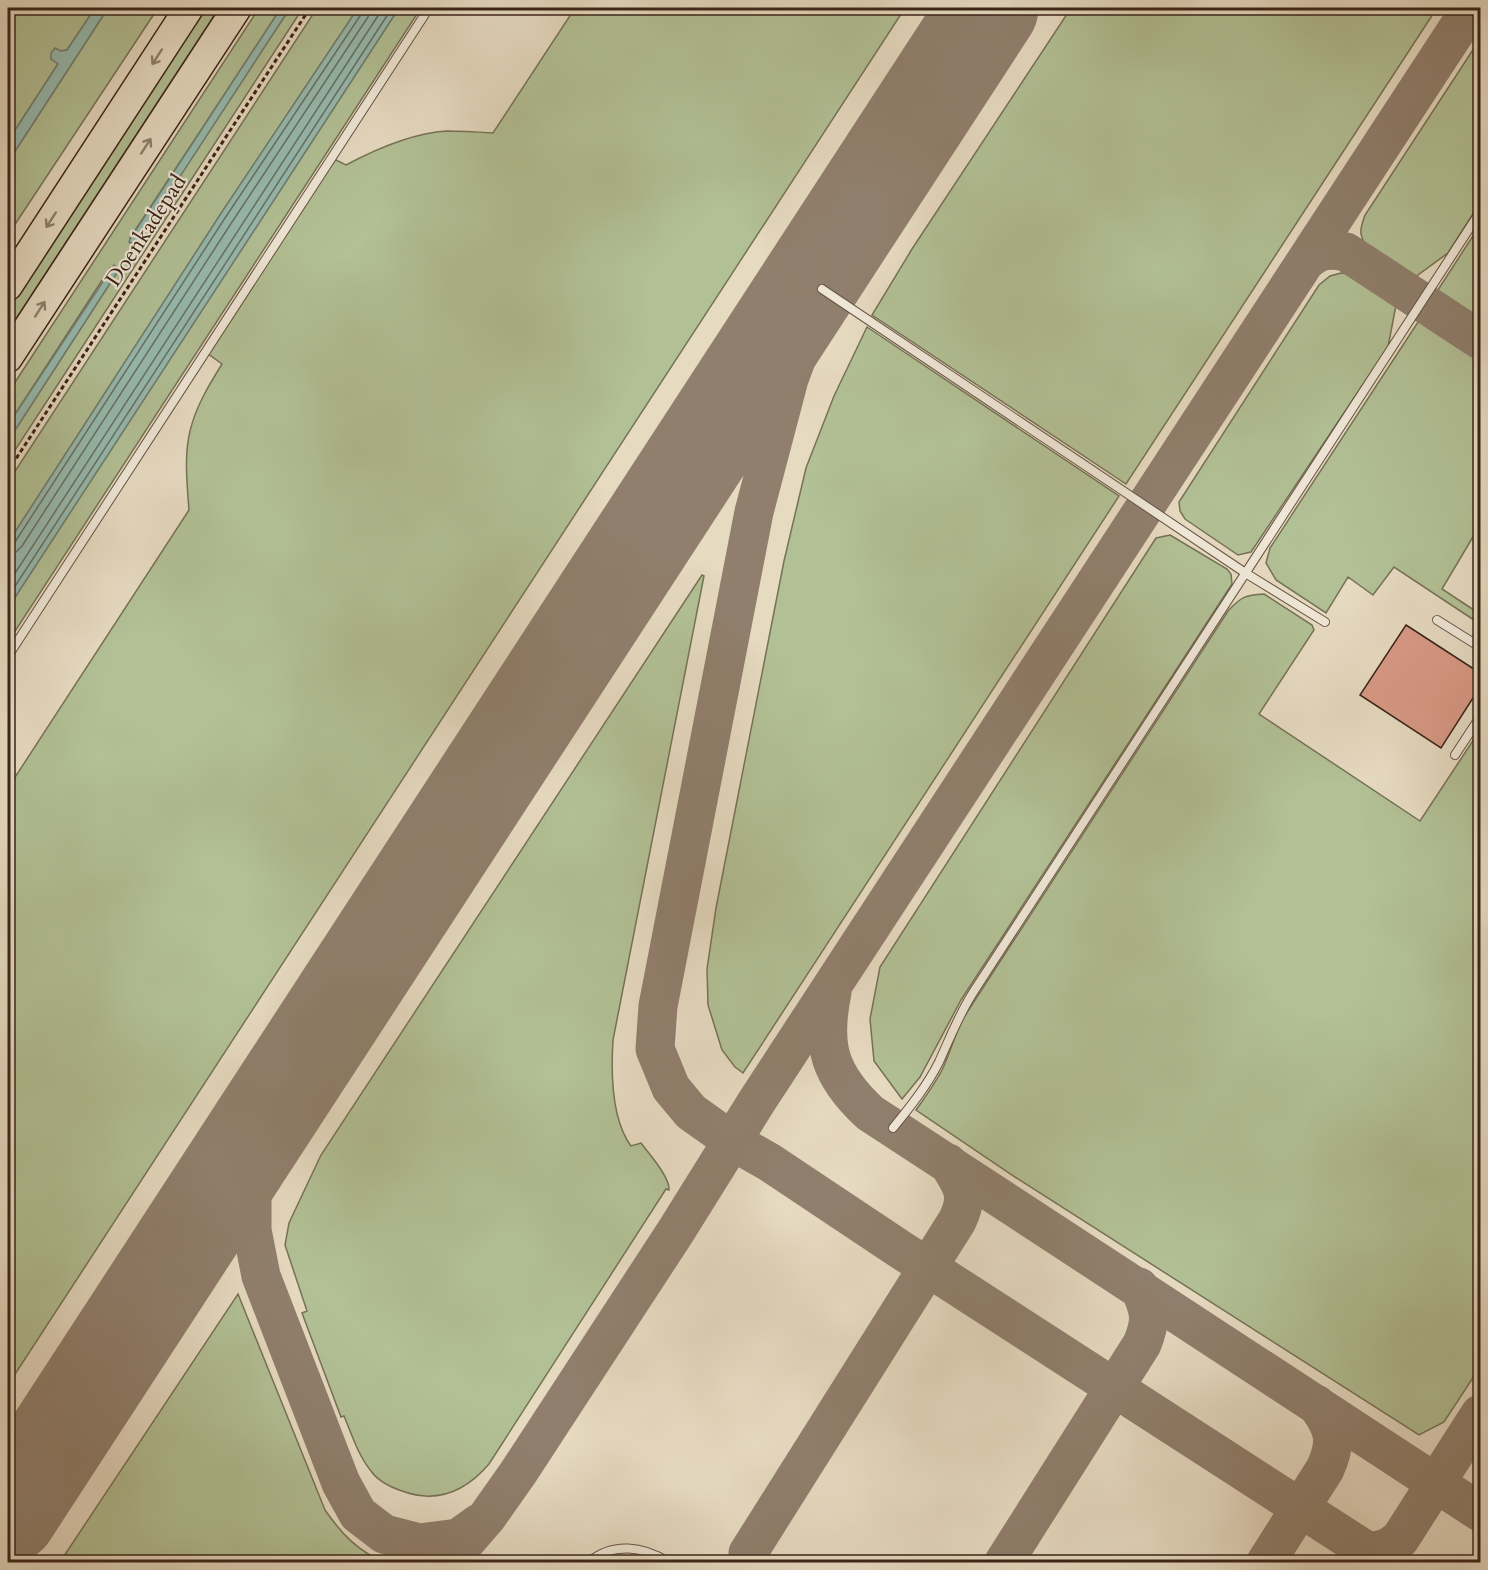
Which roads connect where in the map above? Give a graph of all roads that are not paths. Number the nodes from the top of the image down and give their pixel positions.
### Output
1 (189, 8) edge
2 (237, 8) edge
3 (429, 8) edge
4 (1480, 212) edge
5 (8, 286) edge
6 (822, 289) dead end
7 (8, 358) edge
8 (1247, 574) junction
9 (1437, 620) dead end
10 (1324, 622) dead end
11 (1480, 647) edge
12 (8, 656) edge
13 (1480, 717) edge
14 (1455, 755) dead end
15 (893, 1128) dead end
16 (589, 1563) edge
17 (668, 1563) edge

1 -> 5 highway
7 -> 2 highway
3 - 12 lane
4 - 8 lane
6 - 8 lane
8 - 10 lane
8 - 15 lane
9 - 11 lane
13 - 14 lane
16 - 17 lane

